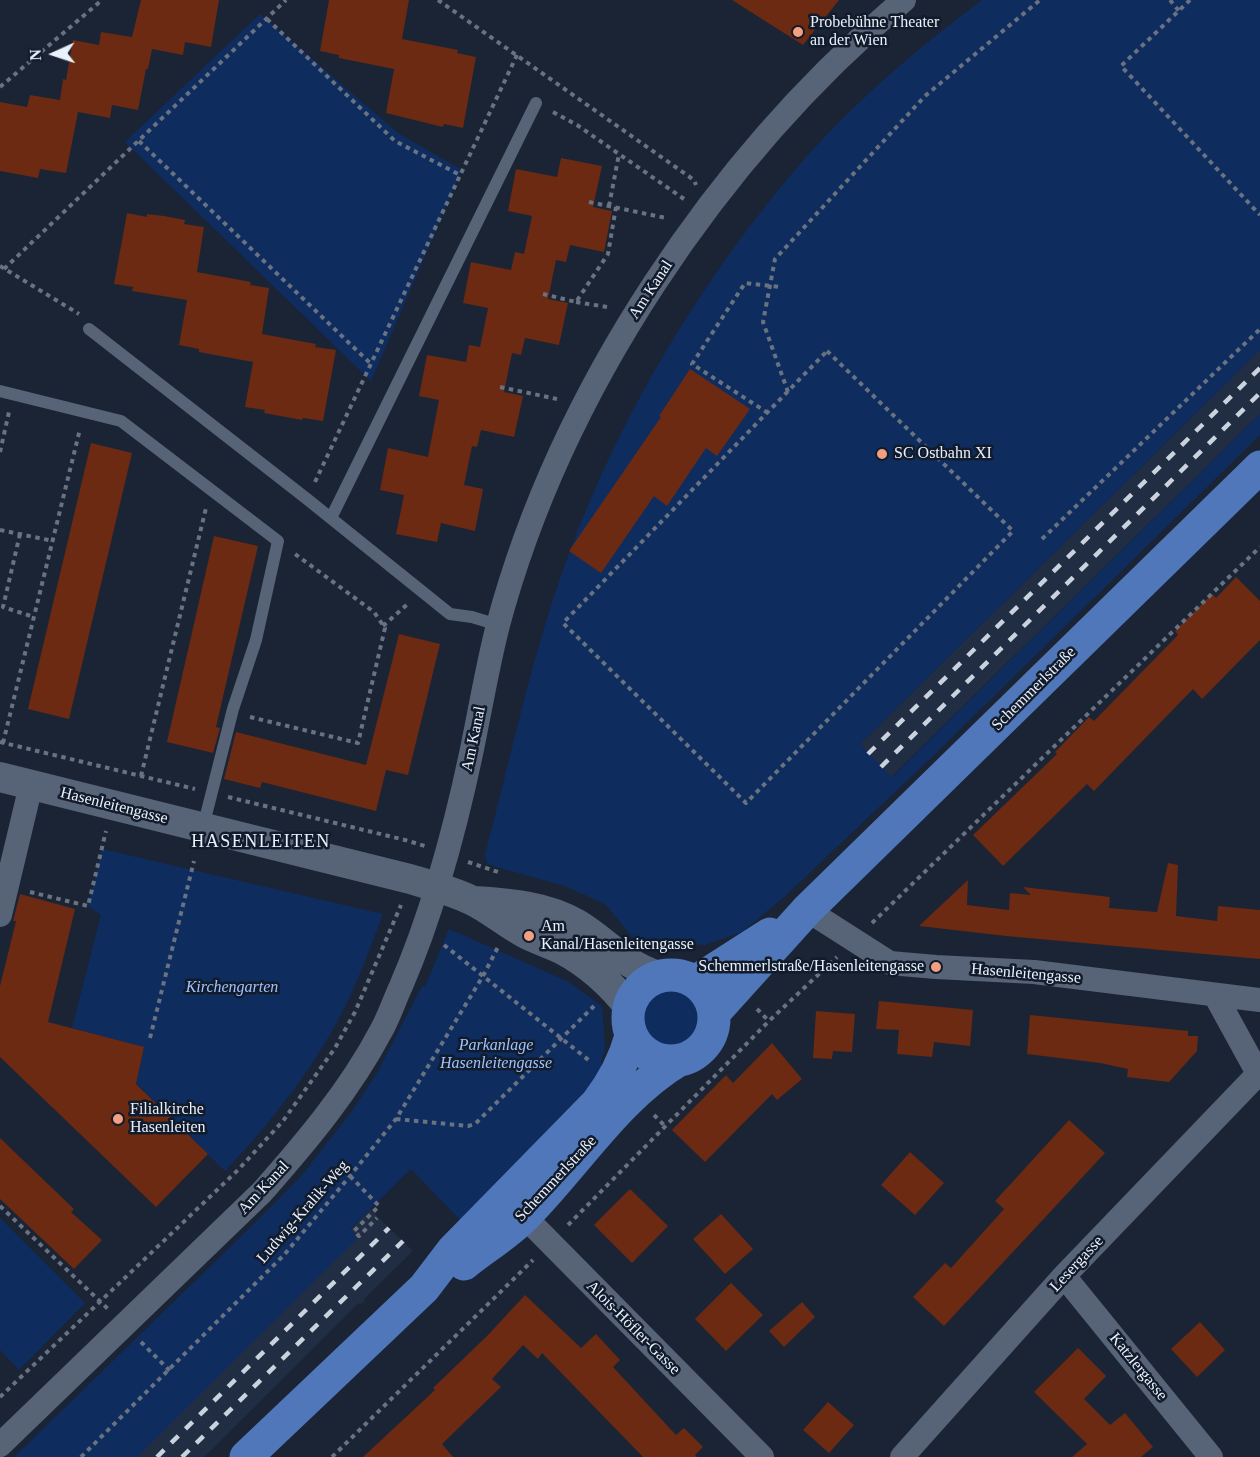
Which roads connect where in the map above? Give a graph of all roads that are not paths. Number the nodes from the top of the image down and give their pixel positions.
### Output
1 (904, 0) edge
2 (536, 103) road end
3 (89, 329) road end
4 (0, 391) edge
5 (1260, 466) edge
6 (331, 518) junction
7 (498, 625) junction
8 (0, 777) edge
9 (31, 785) junction
10 (203, 827) junction
11 (438, 888) junction
12 (471, 900) junction
13 (807, 910) junction
14 (0, 915) edge
15 (656, 962) junction
16 (695, 982) junction
17 (1215, 995) junction
18 (1260, 1000) edge
19 (620, 1013) junction
20 (714, 1013) junction
21 (679, 1060) junction
22 (1259, 1076) edge
23 (515, 1207) junction
24 (1064, 1276) junction
25 (0, 1445) edge
26 (907, 1455) edge
27 (246, 1457) edge
28 (762, 1457) edge
29 (1211, 1457) edge

1 - 7 street, Am Kanal
2 - 6 lane
3 - 6 lane
4 - 10 lane
5 - 13 main road, Schemmerlstraße
6 - 7 lane
7 - 11 street, Am Kanal
8 - 9 street, Hasenleitengasse
9 - 10 street, Hasenleitengasse
9 - 14 street
10 - 11 street, Hasenleitengasse
11 - 12 street, Hasenleitengasse
11 - 25 street, Am Kanal
12 - 15 street, Hasenleitengasse
12 - 19 street, Hasenleitengasse
13 - 16 main road, Schemmerlstraße
13 - 17 street, Hasenleitengasse
13 - 20 main road, Schemmerlstraße
15 - 16 main road
15 - 19 main road
16 - 20 main road
17 - 18 street, Hasenleitengasse
17 - 22 street
19 - 21 main road
19 - 23 main road, Schemmerlstraße
20 - 21 main road
21 - 23 main road, Schemmerlstraße
22 - 24 street, Lesergasse
23 - 27 main road, Schemmerlstraße
23 - 28 street, Alois-Höfler-Gasse
24 - 26 street, Lesergasse
24 - 29 street, Katzlergasse

